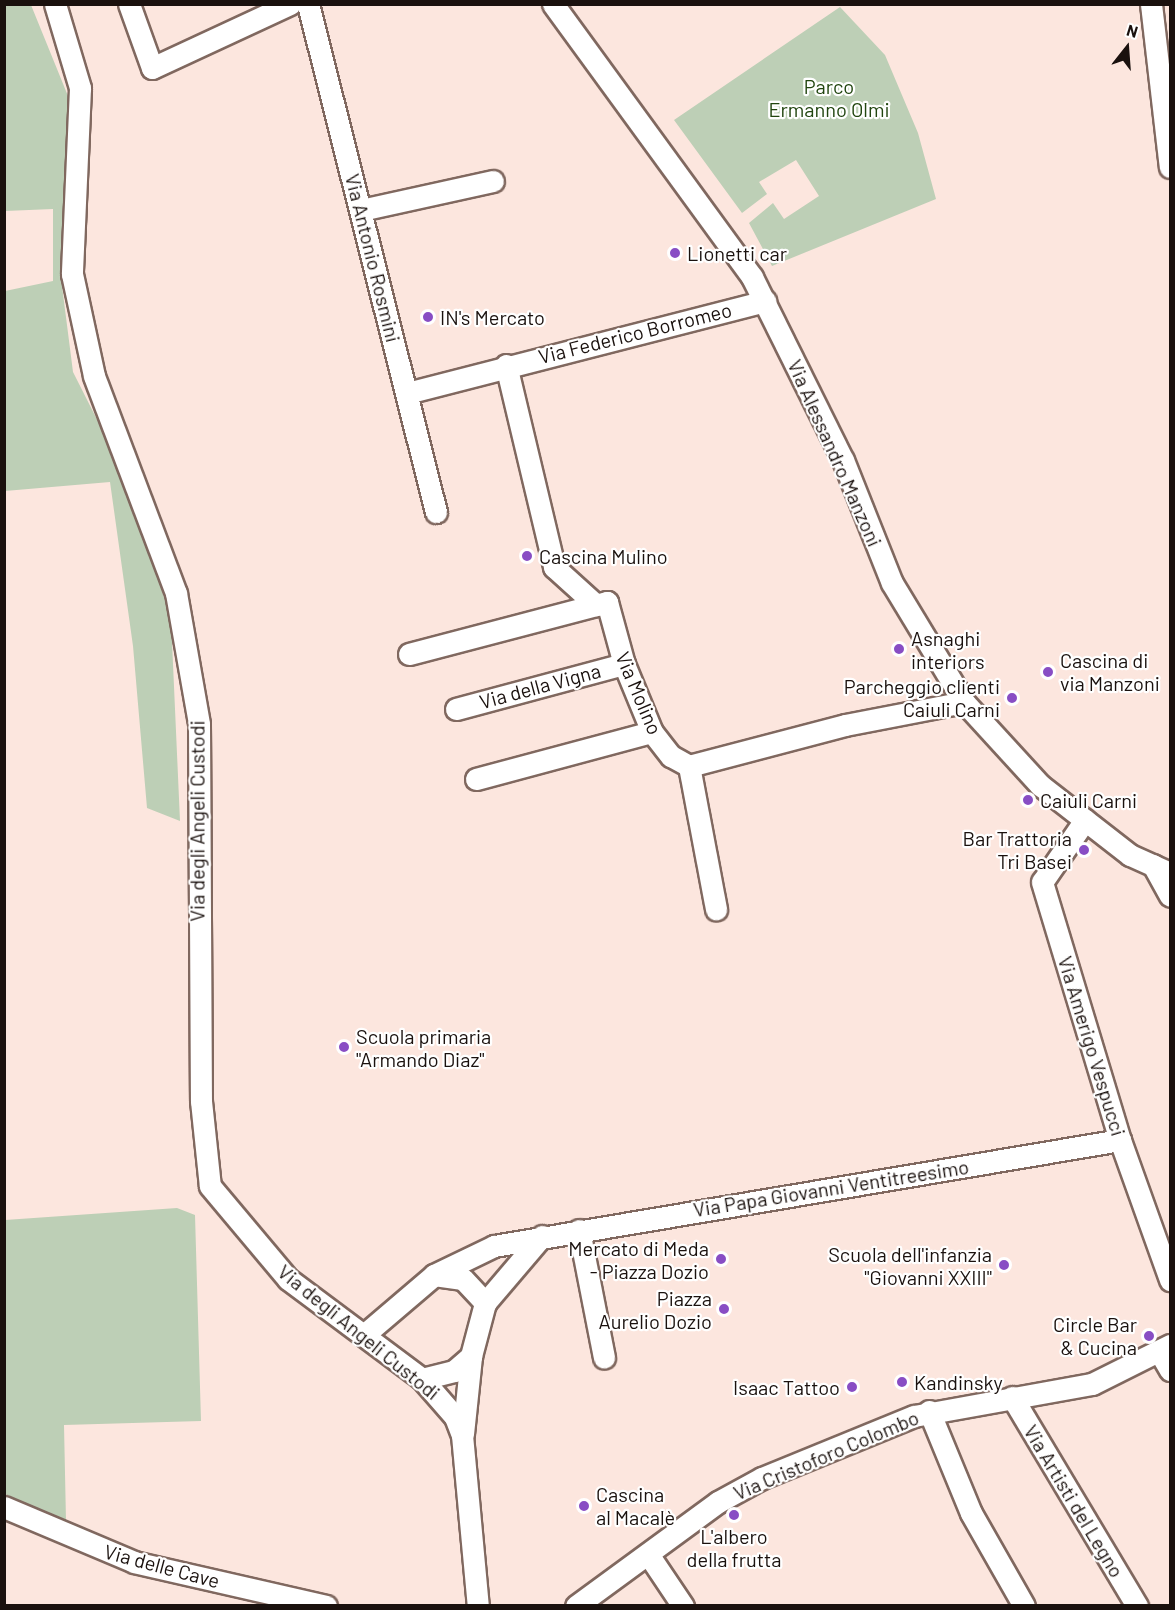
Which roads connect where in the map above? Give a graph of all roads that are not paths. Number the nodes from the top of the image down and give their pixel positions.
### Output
1 (55, 4) edge
2 (129, 4) edge
3 (290, 4) edge
4 (308, 4) edge
5 (553, 4) edge
6 (1151, 4) edge
7 (1170, 167) edge
8 (493, 181) dead end
9 (361, 210) junction
10 (765, 301) junction
11 (506, 365) junction
12 (407, 393) junction
13 (436, 512) dead end
14 (596, 605) junction
15 (409, 654) dead end
16 (624, 664) junction
17 (964, 702) junction
18 (456, 708) dead end
19 (652, 732) junction
20 (689, 766) junction
21 (476, 779) dead end
22 (1084, 820) junction
23 (1161, 869) edge
24 (1170, 896) edge
25 (716, 909) dead end
26 (1120, 1140) junction
27 (579, 1230) junction
28 (542, 1236) junction
29 (434, 1275) junction
30 (1170, 1280) edge
31 (485, 1303) junction
32 (364, 1334) junction
33 (1165, 1348) edge
34 (471, 1356) junction
35 (604, 1358) dead end
36 (1170, 1370) edge
37 (422, 1379) junction
38 (1012, 1397) junction
39 (929, 1411) junction
40 (462, 1435) junction
41 (4, 1508) edge
42 (472, 1550) junction
43 (648, 1554) junction
44 (326, 1605) edge
45 (463, 1605) edge
46 (478, 1605) edge
47 (576, 1605) edge
48 (683, 1605) edge
49 (1024, 1605) edge
50 (1137, 1605) edge

1 - 32 street, Via degli Angeli Custodi
2 - 3 street
4 - 9 street, Via Antonio Rosmini
5 - 10 street, Via Alessandro Manzoni
6 - 7 street
8 - 9 street
9 - 12 street, Via Antonio Rosmini
10 - 11 street, Via Federico Borromeo
10 - 17 street, Via Alessandro Manzoni
11 - 12 street, Via Federico Borromeo
11 - 14 street
12 - 13 street, Via Antonio Rosmini
14 - 15 street
14 - 16 street, Via Molino
16 - 18 street, Via della Vigna
16 - 19 street, Via Molino
17 - 20 street
17 - 22 street, Via Alessandro Manzoni
19 - 20 street, Via Molino
19 - 21 street
20 - 25 street
22 - 23 street, Via Alessandro Manzoni
22 - 26 street, Via Amerigo Vespucci
23 - 24 street, Via Alessandro Manzoni
26 - 27 street, Via Papa Giovanni Ventitreesimo
26 - 30 street, Via Amerigo Vespucci
27 - 28 street, Via Papa Giovanni Ventitreesimo
27 - 35 street
28 - 29 street, Via Papa Giovanni Ventitreesimo
28 - 31 street
29 - 31 street
29 - 32 street, Via Papa Giovanni Ventitreesimo
31 - 34 street
32 - 37 street, Via degli Angeli Custodi
33 - 36 street
33 - 38 street, Via Cristoforo Colombo
34 - 37 street
34 - 40 street
37 - 40 street, Via degli Angeli Custodi
38 - 39 street, Via Cristoforo Colombo
38 - 50 street, Via Artisti del Legno
39 - 43 street, Via Cristoforo Colombo
39 - 49 street
40 - 42 street, Via degli Angeli Custodi
41 - 44 street, Via delle Cave
42 - 45 street, Via degli Angeli Custodi
42 - 46 street, Via degli Angeli Custodi
43 - 47 street, Via Cristoforo Colombo
43 - 48 street

